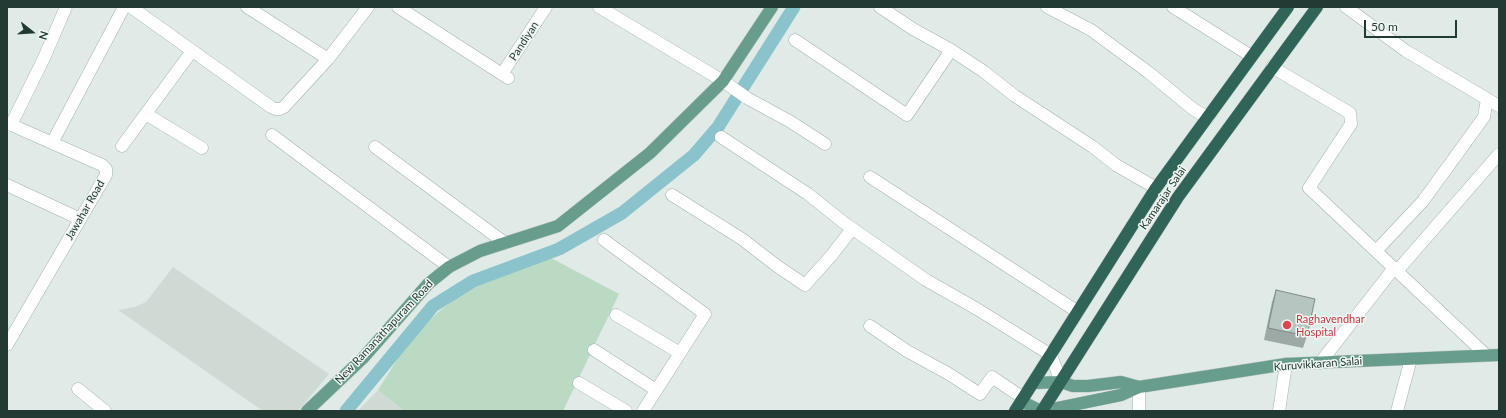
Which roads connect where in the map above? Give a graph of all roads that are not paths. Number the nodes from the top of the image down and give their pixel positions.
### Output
1 (66, 7) edge
2 (124, 7) edge
3 (131, 7) edge
4 (247, 7) edge
5 (368, 7) edge
6 (398, 7) edge
7 (546, 7) edge
8 (599, 7) edge
9 (772, 7) edge
10 (880, 7) edge
11 (1047, 7) edge
12 (1173, 7) edge
13 (1288, 7) edge
14 (1317, 7) edge
15 (1346, 7) edge
16 (795, 40) dead end
17 (950, 50) junction
18 (192, 51) junction
19 (1251, 56) junction
20 (328, 59) junction
21 (1272, 67) junction
22 (724, 81) junction
23 (1487, 99) junction
24 (1499, 106) edge
25 (146, 114) junction
26 (1208, 118) junction
27 (9, 124) edge
28 (272, 135) dead end
29 (721, 137) dead end
30 (52, 143) junction
31 (825, 144) dead end
32 (122, 146) dead end
33 (374, 147) dead end
34 (202, 148) dead end
35 (1499, 154) edge
36 (870, 177) dead end
37 (7, 185) edge
38 (1156, 188) junction
39 (672, 195) dead end
40 (80, 219) junction
41 (852, 229) junction
42 (604, 240) dead end
43 (505, 243) junction
44 (1376, 251) junction
45 (449, 267) junction
46 (1396, 269) junction
47 (1078, 312) junction
48 (616, 315) dead end
49 (870, 326) dead end
50 (7, 345) edge
51 (594, 350) dead end
52 (680, 353) junction
53 (1051, 355) junction
54 (1486, 355) junction
55 (1499, 355) edge
56 (1411, 359) junction
57 (1320, 363) junction
58 (1286, 364) junction
59 (1061, 382) junction
60 (579, 383) dead end
61 (1033, 383) junction
62 (1139, 387) junction
63 (78, 389) dead end
64 (656, 390) junction
65 (1020, 403) edge
66 (105, 411) edge
67 (307, 411) edge
68 (626, 411) edge
69 (643, 411) edge
70 (1042, 411) edge
71 (1139, 411) edge
72 (1279, 411) edge
73 (1397, 411) edge

1 - 27 street
2 - 30 street
3 - 18 street
4 - 20 street
5 - 20 street
6 - 7 street, Pandiyan
8 - 22 street
9 - 22 main road, New Ramanathapuram Road
10 - 17 street
11 - 26 street
12 - 19 street
13 - 19 highway, Kamarajar Salai
14 - 21 highway, Kamarajar Salai
15 - 23 street
16 - 17 street
17 - 38 street
18 - 20 street
18 - 25 street
19 - 26 highway, Kamarajar Salai
21 - 44 street
21 - 59 highway, Kamarajar Salai
22 - 31 street
22 - 43 main road, New Ramanathapuram Road
23 - 24 street
23 - 44 street
25 - 32 street
25 - 34 street
26 - 38 highway, Kamarajar Salai
27 - 30 street, Jawahar Road
28 - 45 street
29 - 41 street
30 - 40 street, Jawahar Road
33 - 43 street
35 - 46 street
36 - 47 street
37 - 40 street
38 - 47 highway, Kamarajar Salai
39 - 41 street
40 - 50 street, Jawahar Road
41 - 53 street
42 - 52 street
43 - 45 main road, New Ramanathapuram Road
44 - 46 street
45 - 67 main road, New Ramanathapuram Road
46 - 54 street
46 - 57 street
47 - 53 highway, Kamarajar Salai
48 - 52 street
49 - 65 street
51 - 64 street
52 - 64 street
53 - 59 street
53 - 61 highway, Kamarajar Salai
54 - 55 main road, Kuruvikkaran Salai
54 - 56 main road, Kuruvikkaran Salai
56 - 57 main road, Kuruvikkaran Salai
56 - 73 street
57 - 58 main road, Kuruvikkaran Salai
58 - 62 main road, Kuruvikkaran Salai
58 - 72 street
59 - 61 main road, Kuruvikkaran Salai
59 - 62 main road, Kuruvikkaran Salai
59 - 70 highway, Kamarajar Salai
60 - 68 street
61 - 65 highway, Kamarajar Salai
62 - 70 main road, Kuruvikkaran Salai
62 - 71 street
63 - 66 street
64 - 69 street
65 - 70 main road

